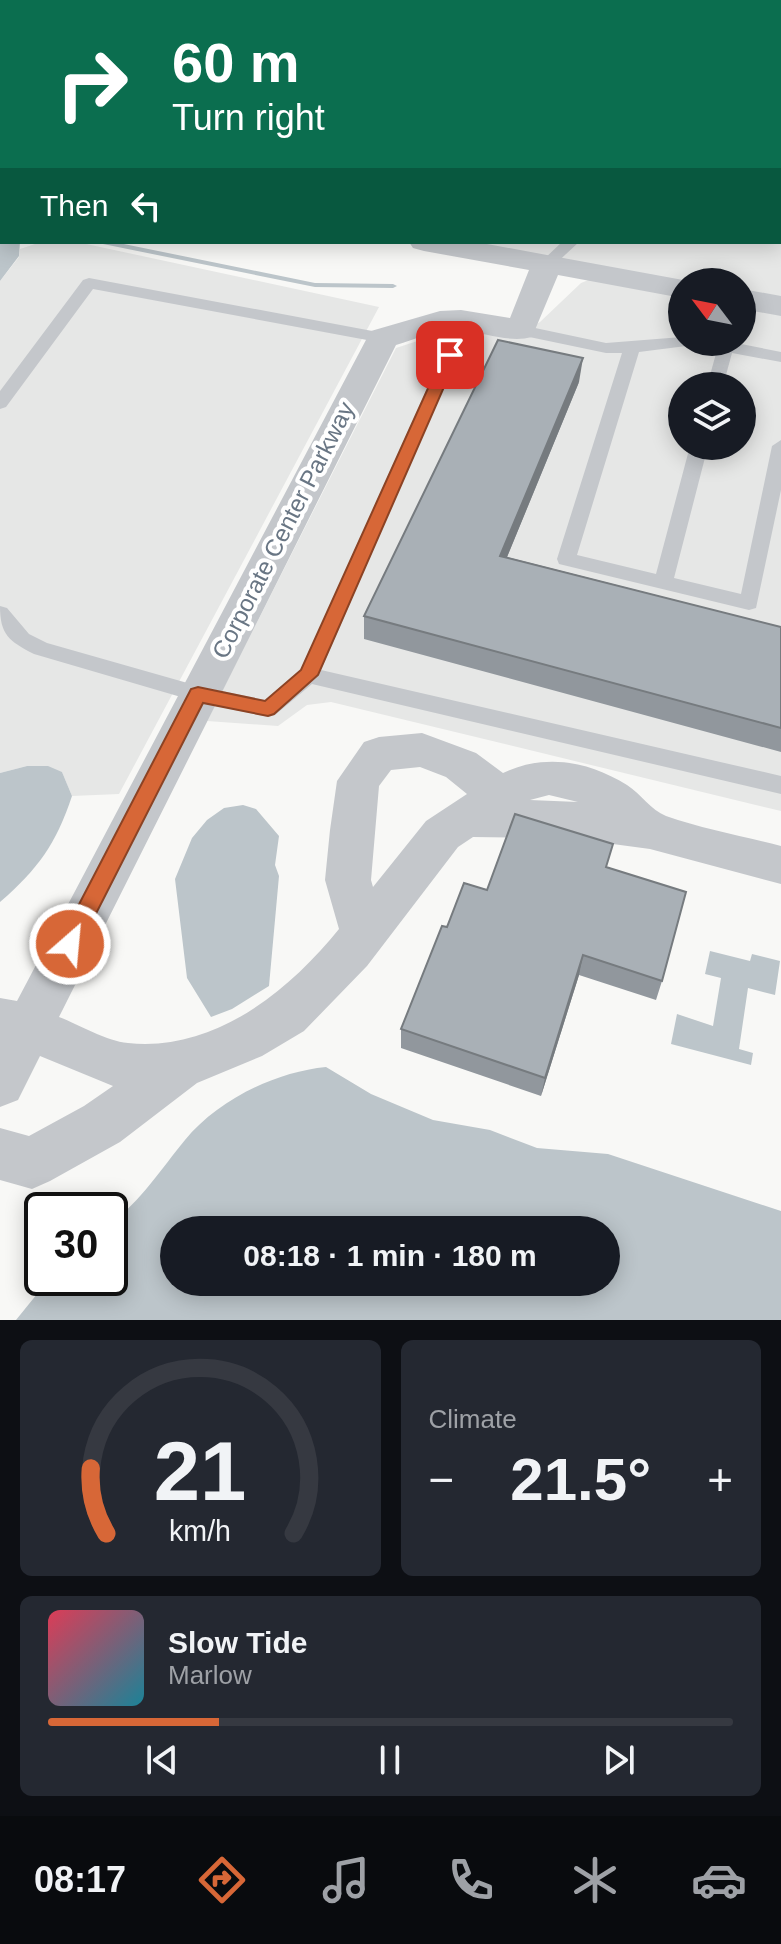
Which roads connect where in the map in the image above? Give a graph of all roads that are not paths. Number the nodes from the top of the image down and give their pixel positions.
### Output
1 (449, 244) edge
2 (559, 253) edge
3 (668, 284) edge
4 (756, 302) edge
5 (781, 306) edge
6 (440, 321) junction
7 (521, 330) junction
8 (383, 338) junction
9 (668, 344) edge
10 (632, 347) junction
11 (756, 352) edge
12 (781, 357) edge
13 (0, 403) edge
14 (781, 446) edge
15 (695, 460) edge
16 (663, 583) junction
17 (0, 613) edge
18 (309, 675) junction
19 (198, 694) junction
20 (781, 785) edge
21 (483, 807) junction
22 (781, 865) edge
23 (364, 934) junction
24 (14, 1024) edge
25 (180, 1066) junction
26 (0, 1083) edge
27 (0, 1154) edge

1 - 2 street
2 - 3 street
2 - 7 street
4 - 5 street
6 - 7 street
6 - 8 street
6 - 18 lane
7 - 10 lane
8 - 13 lane
8 - 19 street, Corporate Center Parkway
9 - 10 lane
10 - 16 lane
11 - 12 lane
14 - 16 lane
15 - 16 lane
17 - 19 lane
18 - 19 lane
18 - 20 lane
19 - 24 street, Corporate Center Parkway
21 - 22 street
21 - 23 street
21 - 23 street
23 - 25 street
24 - 25 street
24 - 26 street, Corporate Center Parkway
25 - 27 street

